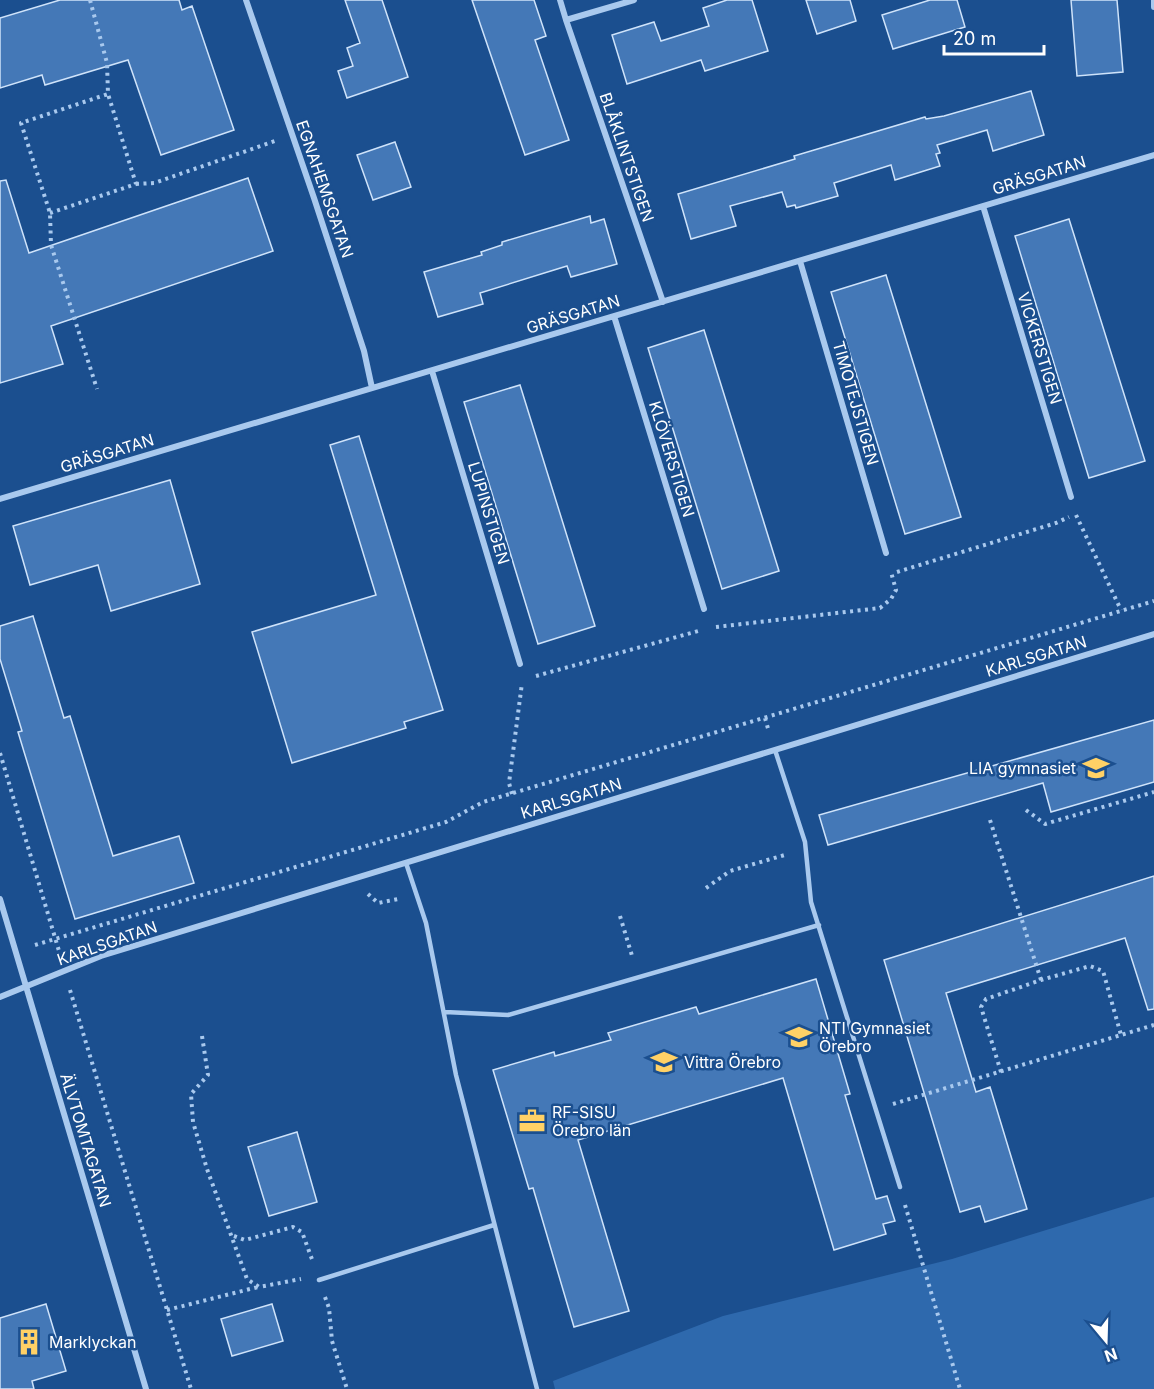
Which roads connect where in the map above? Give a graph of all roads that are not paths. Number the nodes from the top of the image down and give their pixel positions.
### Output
1 (246, 0) edge
2 (560, 0) edge
3 (634, 0) edge
4 (1154, 0) edge
5 (1154, 7) edge
6 (566, 20) junction
7 (1154, 155) edge
8 (983, 206) junction
9 (800, 261) junction
10 (663, 302) junction
11 (614, 316) junction
12 (432, 370) junction
13 (372, 388) junction
14 (1071, 497) road end
15 (0, 499) edge
16 (886, 554) road end
17 (704, 609) dead end
18 (1154, 634) edge
19 (520, 664) road end
20 (775, 750) junction
21 (406, 863) junction
22 (0, 899) edge
23 (819, 925) junction
24 (27, 988) junction
25 (0, 997) edge
26 (445, 1012) junction
27 (900, 1187) road end
28 (494, 1225) junction
29 (319, 1280) road end
30 (146, 1389) edge
31 (537, 1389) edge

1 - 13 street, EGNAHEMSGATAN
2 - 6 street, BLÅKLINTSTIGEN
3 - 6 street
4 - 5 street
6 - 10 street, BLÅKLINTSTIGEN
7 - 8 street, GRÄSGATAN
8 - 9 street, GRÄSGATAN
8 - 14 street, VICKERSTIGEN
9 - 10 street, GRÄSGATAN
9 - 16 street, TIMOTEJSTIGEN
10 - 11 street, GRÄSGATAN
11 - 12 street, GRÄSGATAN
11 - 17 street, KLÖVERSTIGEN
12 - 13 street, GRÄSGATAN
12 - 19 street, LUPINSTIGEN
13 - 15 street, GRÄSGATAN
18 - 20 street, KARLSGATAN
20 - 21 street, KARLSGATAN
20 - 23 lane
21 - 24 street, KARLSGATAN
21 - 26 lane
22 - 24 street, ÄLVTOMTAGATAN
23 - 26 lane
23 - 27 lane
24 - 25 street, KARLSGATAN
24 - 30 street, ÄLVTOMTAGATAN
26 - 28 lane
28 - 29 lane
28 - 31 lane

